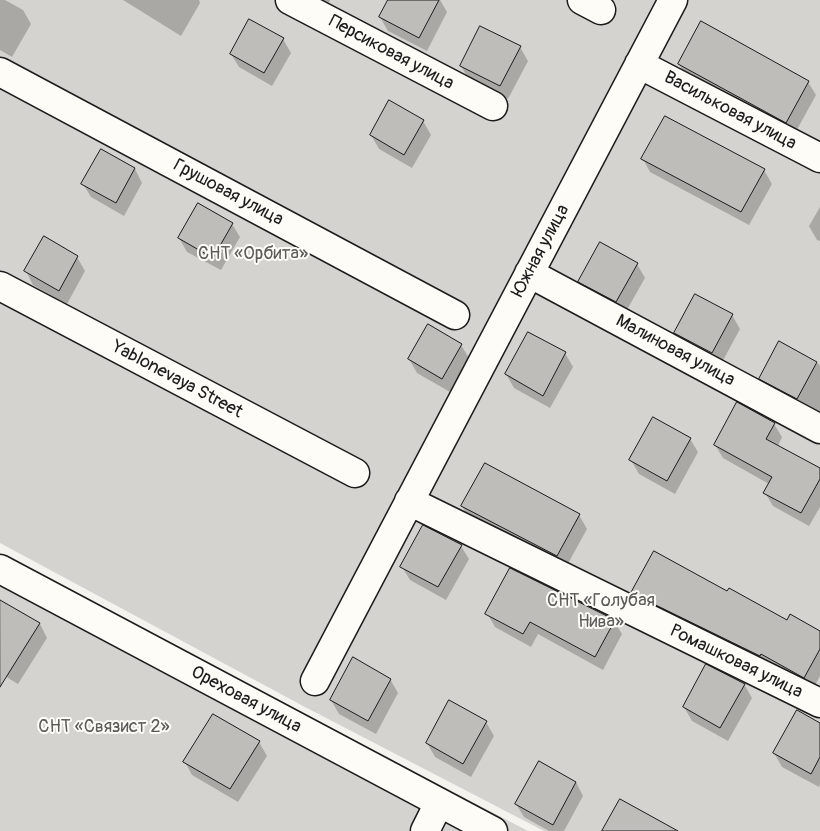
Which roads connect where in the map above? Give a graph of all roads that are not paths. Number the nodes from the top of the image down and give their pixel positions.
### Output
1 (290, 0) edge
2 (673, 0) edge
3 (639, 64) junction
4 (0, 72) edge
5 (493, 106) dead end
6 (820, 158) edge
7 (529, 273) junction
8 (0, 286) edge
9 (455, 315) dead end
10 (820, 429) edge
11 (355, 473) dead end
12 (409, 501) junction
13 (0, 569) edge
14 (315, 682) dead end
15 (820, 703) edge
16 (440, 803) junction
17 (425, 831) edge
18 (493, 831) edge

1 - 5 street, Персиковая улица
2 - 3 street, Южная улица
3 - 6 street, Васильковая улица
3 - 7 street, Южная улица
4 - 9 street, Грушовая улица
7 - 10 street, Малиновая улица
7 - 12 street, Южная улица
8 - 11 street, Yablonevaya Street
12 - 14 street, Южная улица
12 - 15 street, Ромашковая улица
13 - 16 street, Ореховая улица
16 - 17 street
16 - 18 street, Ореховая улица

